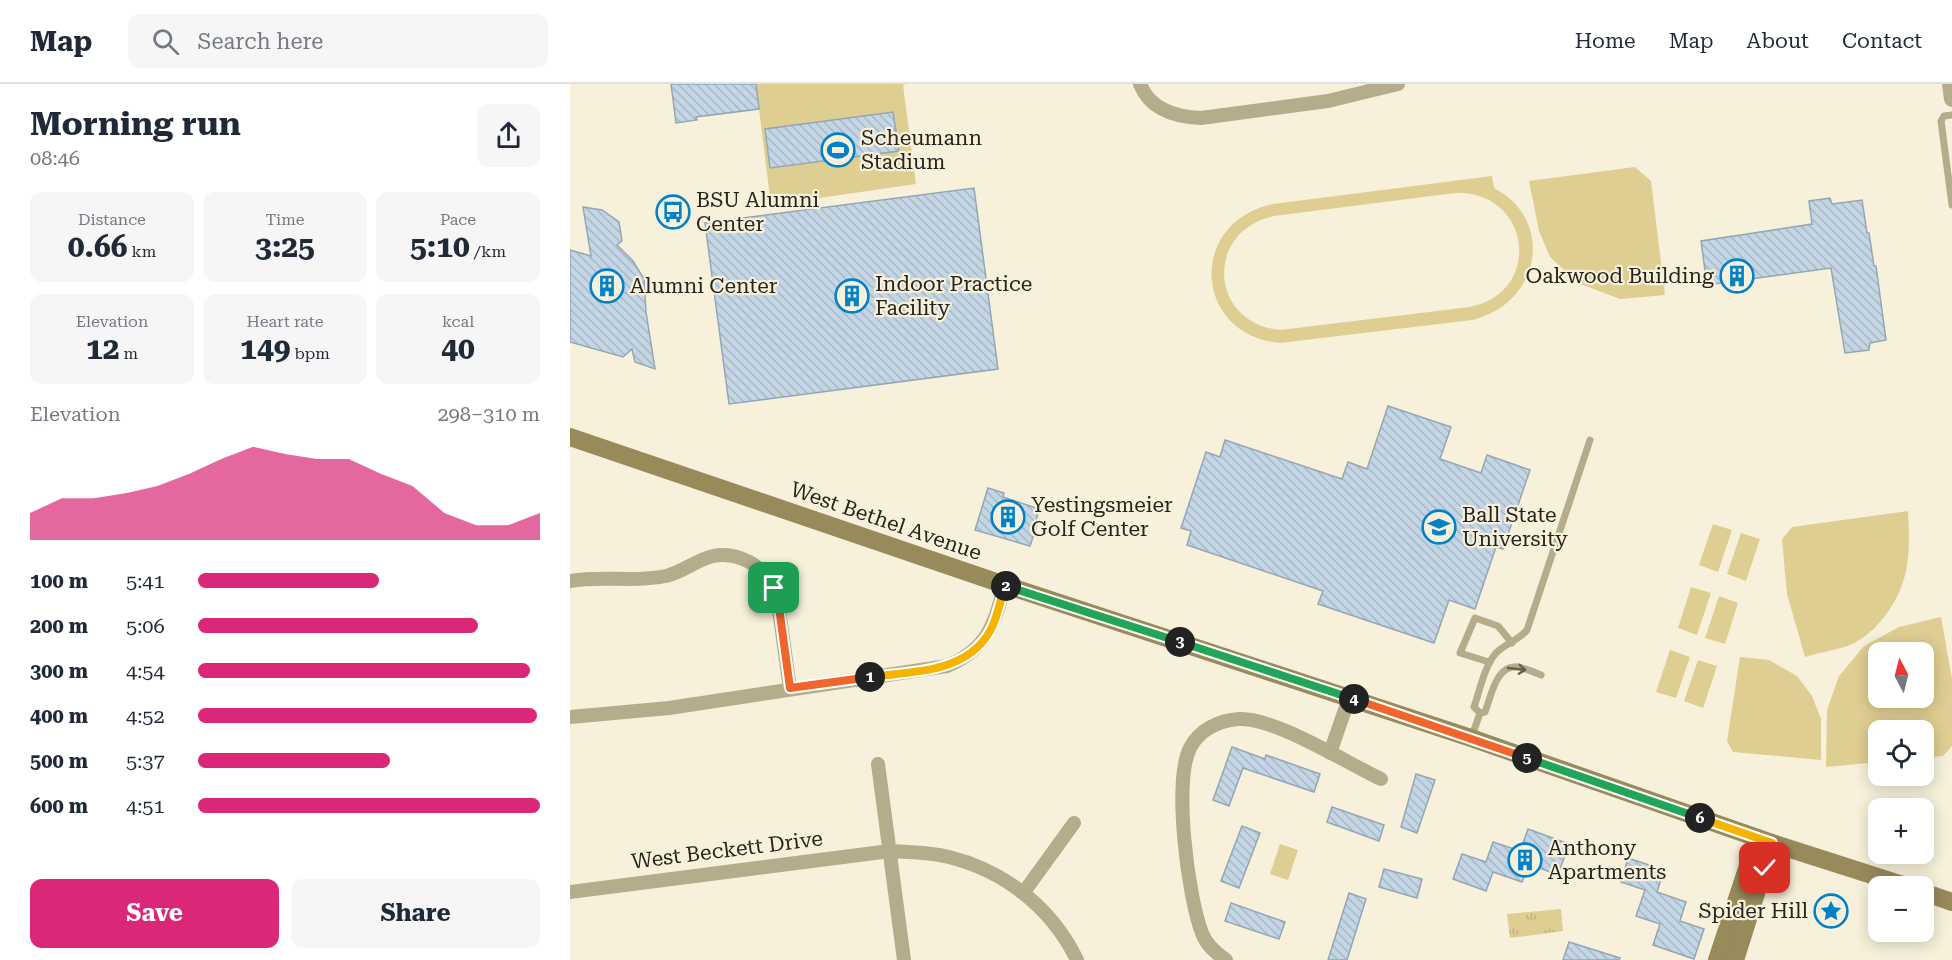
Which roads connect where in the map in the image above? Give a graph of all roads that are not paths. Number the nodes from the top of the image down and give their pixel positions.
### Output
1 (1140, 84) edge
2 (1398, 84) edge
3 (1950, 84) edge
4 (1952, 99) edge
5 (1952, 116) edge
6 (1952, 205) edge
7 (570, 437) edge
8 (1590, 440) dead end
9 (570, 581) edge
10 (1005, 585) junction
11 (1512, 643) junction
12 (1490, 662) junction
13 (1541, 675) dead end
14 (790, 688) junction
15 (1349, 698) junction
16 (1480, 713) junction
17 (570, 717) edge
18 (1471, 738) junction
19 (1330, 753) junction
20 (878, 764) dead end
21 (1381, 779) dead end
22 (1074, 823) dead end
23 (1765, 841) junction
24 (890, 851) junction
25 (1875, 876) edge
26 (570, 892) edge
27 (1024, 892) junction
28 (1934, 896) edge
29 (1952, 902) edge
30 (904, 960) edge
31 (1077, 960) edge
32 (1226, 960) edge
33 (1717, 960) edge
34 (1735, 960) edge

1 - 2 street
3 - 4 street
5 - 6 lane
7 - 10 main road, West Bethel Avenue
8 - 11 lane
9 - 14 street
10 - 14 street
10 - 15 main road, West Bethel Avenue
11 - 12 lane
11 - 12 lane
12 - 16 lane
16 -> 13 lane
14 - 17 street
15 - 18 main road, West Bethel Avenue
15 - 19 street
16 - 18 lane
18 - 23 main road, West Bethel Avenue
19 - 21 street
19 - 32 street
20 - 24 street
22 - 27 street
23 - 25 main road, West Bethel Avenue
23 - 33 main road
23 - 34 main road
24 - 26 street, West Beckett Drive
24 - 27 street, West Beckett Drive
24 - 30 street
27 - 31 street, West Beckett Drive
28 - 29 main road

